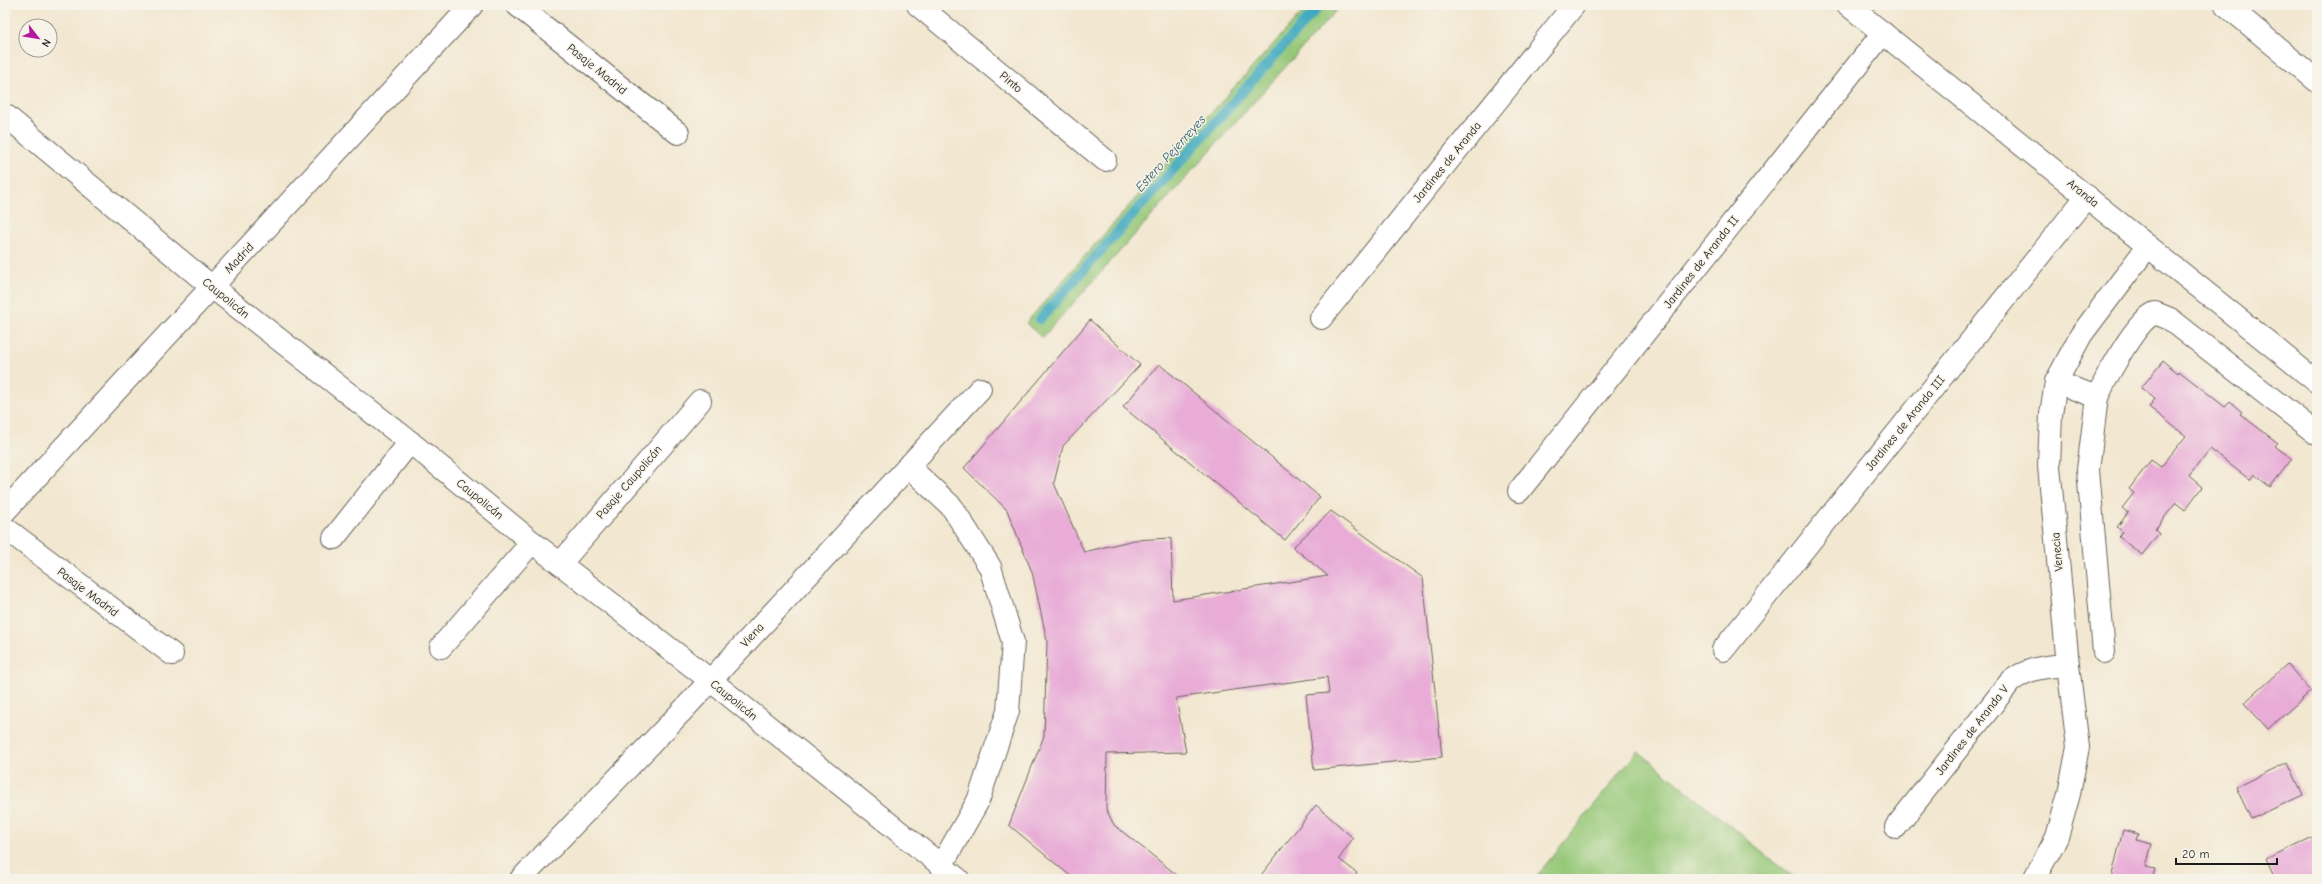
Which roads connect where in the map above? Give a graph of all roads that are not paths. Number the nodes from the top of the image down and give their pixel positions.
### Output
1 (472, 5) edge
2 (516, 5) edge
3 (918, 5) edge
4 (1574, 5) edge
5 (1848, 5) edge
6 (2226, 5) edge
7 (1883, 33) junction
8 (2317, 81) edge
9 (5, 115) edge
10 (678, 133) dead end
11 (1105, 160) dead end
12 (2087, 196) junction
13 (2148, 246) junction
14 (212, 287) junction
15 (1321, 318) dead end
16 (2056, 382) junction
17 (2317, 382) edge
18 (980, 389) dead end
19 (2097, 397) junction
20 (700, 401) dead end
21 (2317, 434) edge
22 (410, 442) junction
23 (908, 466) junction
24 (1520, 491) dead end
25 (5, 511) edge
26 (5, 528) edge
27 (334, 538) dead end
28 (532, 542) junction
29 (560, 564) junction
30 (441, 647) dead end
31 (1723, 650) dead end
32 (2104, 652) dead end
33 (172, 654) dead end
34 (2068, 665) junction
35 (710, 680) junction
36 (1896, 827) dead end
37 (941, 866) junction
38 (521, 879) edge
39 (958, 879) edge
40 (2034, 879) edge

1 - 14 street, Madrid
2 - 10 street, Pasaje Madrid
3 - 11 street, Pinto
4 - 15 street, Jardines de Aranda
5 - 7 street, Aranda
6 - 8 street
7 - 12 street, Aranda
7 - 24 street, Jardines de Aranda II
9 - 14 street, Caupolicán
12 - 13 street, Aranda
12 - 31 street, Jardines de Aranda III
13 - 16 street, Venecia
13 - 17 street, Aranda
14 - 22 street, Caupolicán
14 - 25 street, Madrid
16 - 19 street
16 - 34 street, Venecia
18 - 23 street, Viena
19 - 21 street
19 - 32 street
20 - 29 street, Pasaje Caupolicán
22 - 27 street
22 - 28 street, Caupolicán
23 - 35 street, Viena
23 - 37 street
26 - 33 street, Pasaje Madrid
28 - 29 street, Caupolicán
28 - 30 street
29 - 35 street, Caupolicán
34 - 36 street, Jardines de Aranda V
34 - 40 street, Venecia
35 - 37 street, Caupolicán
35 - 38 street, Viena
37 - 39 street, Caupolicán

